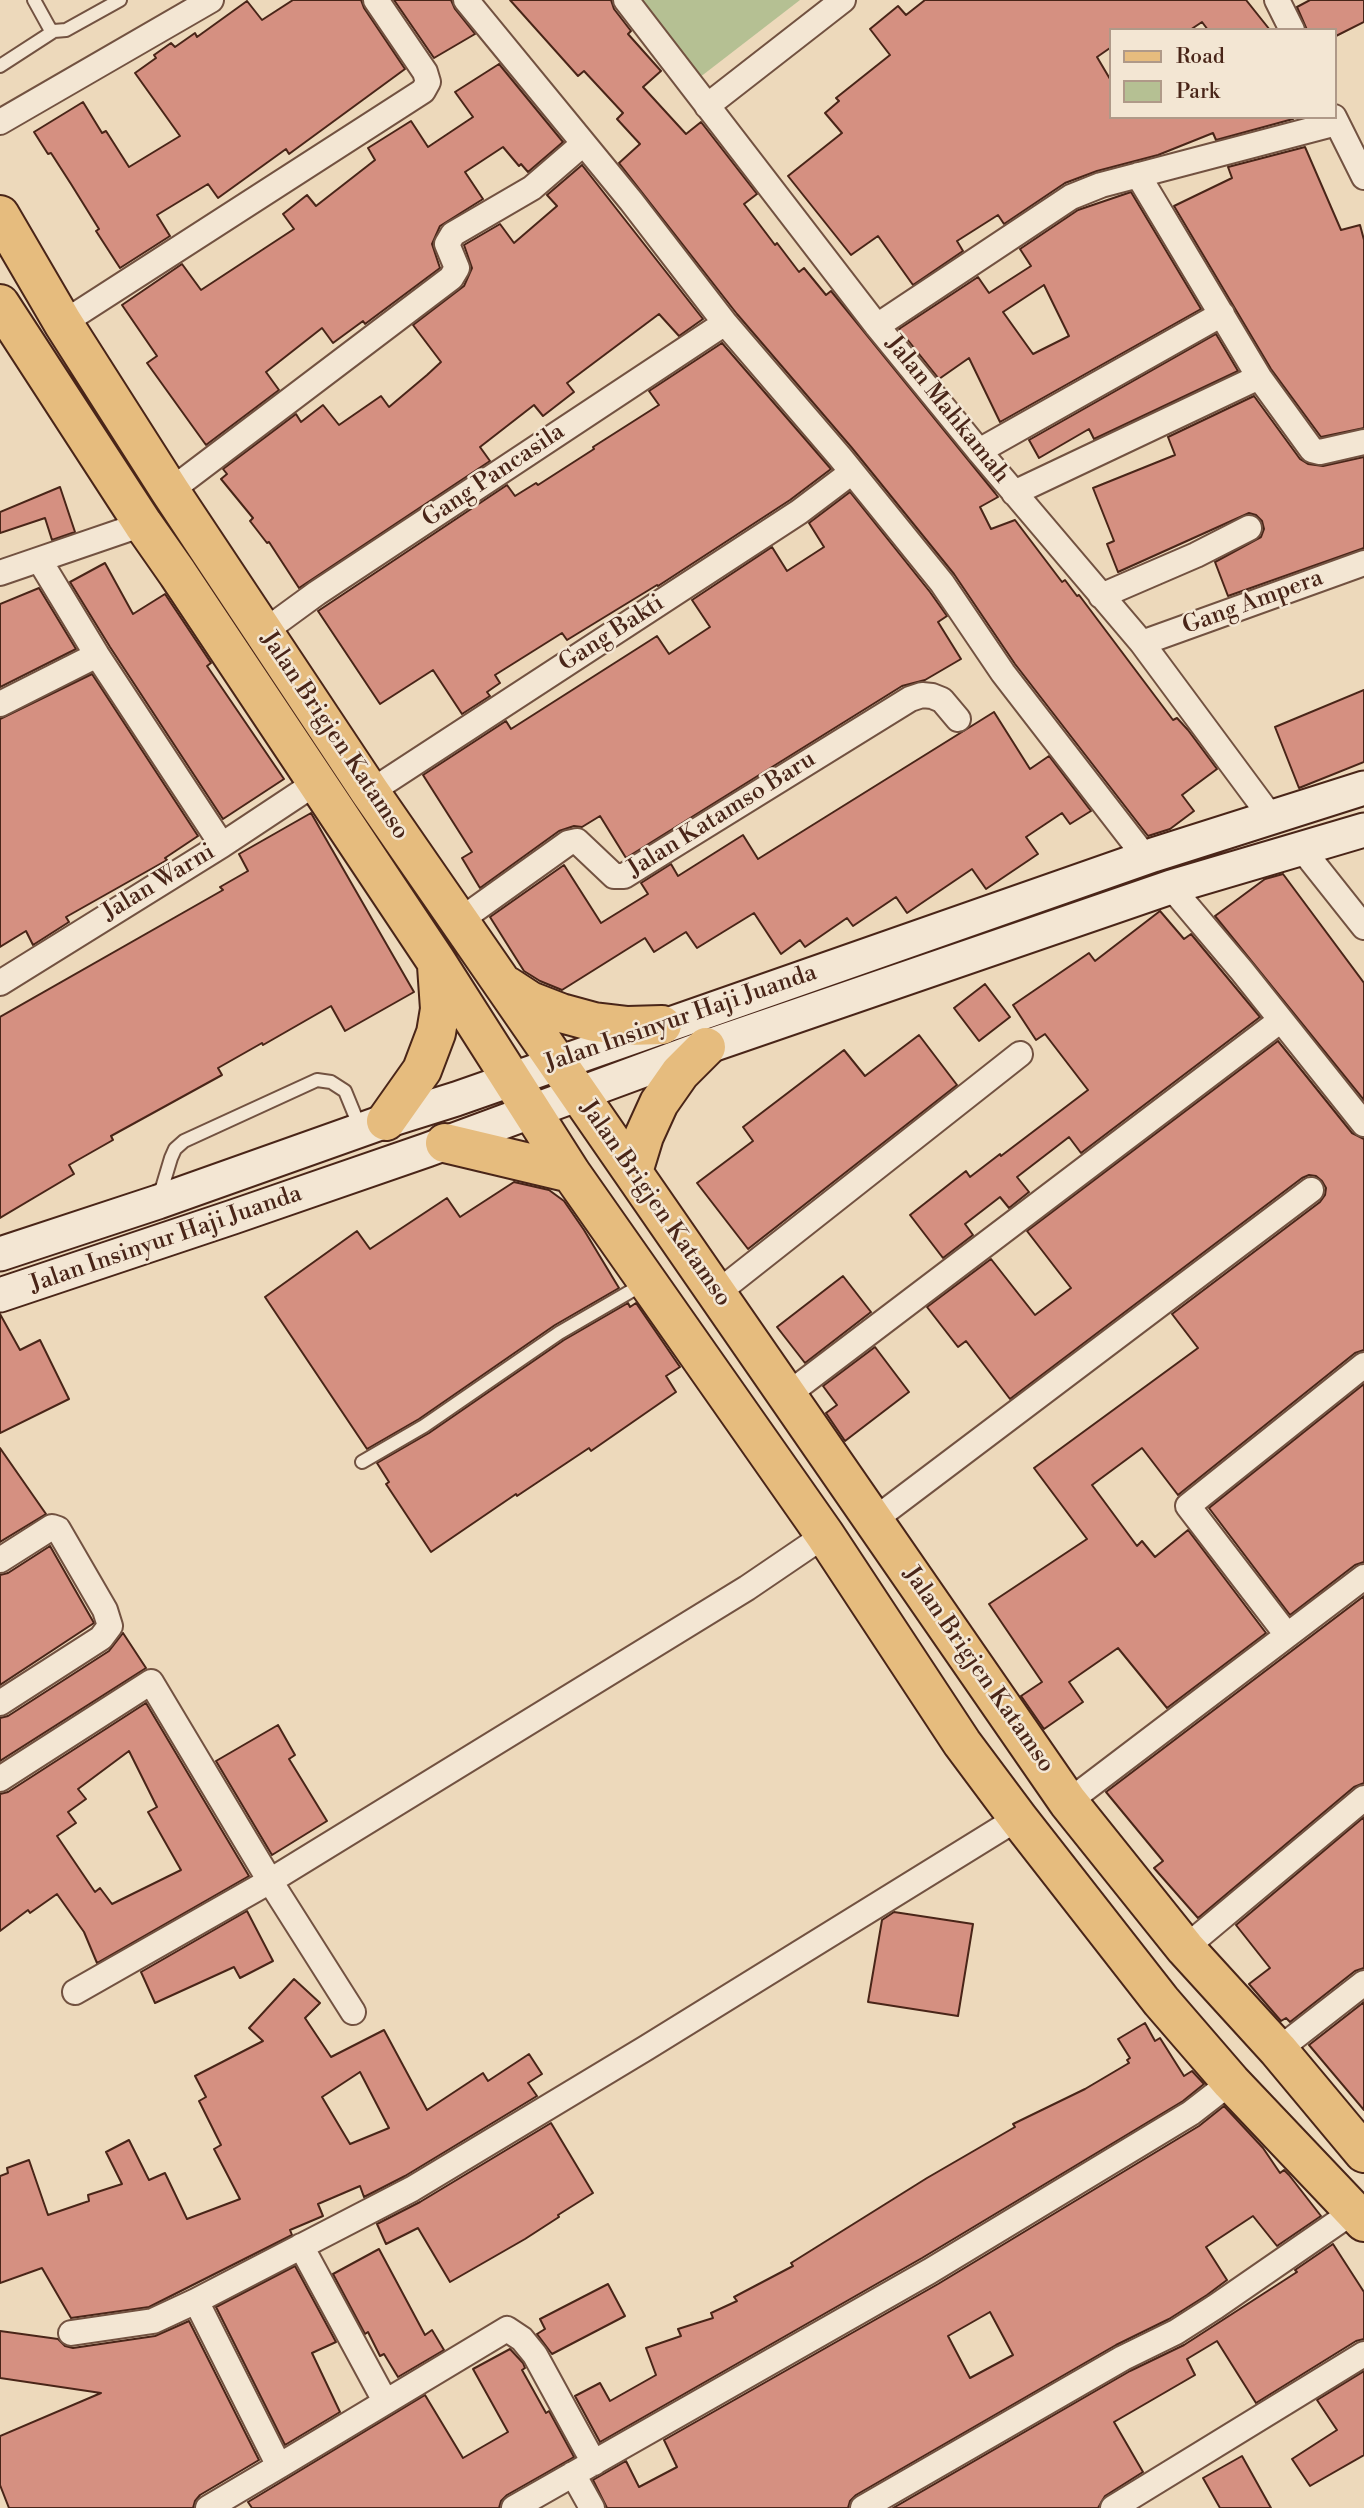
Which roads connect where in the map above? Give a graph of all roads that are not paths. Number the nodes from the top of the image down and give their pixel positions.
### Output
1 (34, 0) edge
2 (120, 0) edge
3 (211, 0) edge
4 (376, 0) edge
5 (466, 0) edge
6 (626, 0) edge
7 (843, 0) edge
8 (1277, 0) edge
9 (1291, 28) edge
10 (54, 31) junction
11 (0, 66) edge
12 (707, 106) junction
13 (1336, 120) edge
14 (0, 121) edge
15 (583, 144) junction
16 (1138, 175) junction
17 (1364, 177) edge
18 (0, 215) edge
19 (0, 304) edge
20 (1222, 314) junction
21 (63, 323) junction
22 (725, 323) junction
23 (877, 326) junction
24 (1259, 377) junction
25 (1364, 442) edge
26 (979, 452) junction
27 (852, 472) junction
28 (170, 491) junction
29 (1014, 493) junction
30 (142, 524) junction
31 (1249, 528) dead end
32 (212, 556) junction
33 (40, 561) junction
34 (1364, 564) edge
35 (0, 573) edge
36 (178, 574) junction
37 (1101, 596) junction
38 (265, 631) junction
39 (1142, 643) junction
40 (97, 656) junction
41 (0, 704) edge
42 (958, 719) dead end
43 (317, 782) junction
44 (1364, 788) edge
45 (370, 792) junction
46 (1271, 817) junction
47 (1364, 830) edge
48 (222, 845) junction
49 (1303, 849) junction
50 (1146, 858) junction
51 (1171, 887) junction
52 (1356, 904) edge
53 (460, 921) junction
54 (1364, 927) edge
55 (436, 961) junction
56 (502, 982) junction
57 (0, 983) edge
58 (1280, 1020) junction
59 (662, 1025) junction
60 (706, 1046) junction
61 (1020, 1054) dead end
62 (557, 1063) junction
63 (511, 1080) junction
64 (579, 1094) junction
65 (531, 1111) junction
66 (1364, 1124) edge
67 (374, 1126) junction
68 (445, 1143) junction
69 (633, 1171) junction
70 (571, 1173) junction
71 (1311, 1190) dead end
72 (158, 1202) junction
73 (0, 1254) edge
74 (648, 1281) junction
75 (717, 1293) junction
76 (0, 1296) edge
77 (1364, 1365) edge
78 (786, 1395) junction
79 (362, 1462) dead end
80 (874, 1520) junction
81 (825, 1535) junction
82 (0, 1560) edge
83 (1364, 1577) edge
84 (1287, 1635) junction
85 (0, 1703) edge
86 (0, 1779) edge
87 (1364, 1798) edge
88 (1068, 1802) junction
89 (1018, 1818) junction
90 (270, 1881) junction
91 (1185, 1948) junction
92 (1364, 1983) edge
93 (75, 1992) dead end
94 (353, 2012) dead end
95 (1278, 2050) junction
96 (1231, 2082) junction
97 (1363, 2149) edge
98 (1359, 2216) edge
99 (301, 2246) junction
100 (197, 2301) junction
101 (71, 2333) dead end
102 (1364, 2354) edge
103 (384, 2401) junction
104 (278, 2466) junction
105 (584, 2468) junction
106 (213, 2507) edge
107 (514, 2508) edge
108 (592, 2508) edge
109 (863, 2508) edge
110 (1113, 2508) edge

1 - 10 lane
2 - 10 lane
3 - 14 street
4 - 21 street
5 - 15 street
6 - 12 street, Jalan Mahkamah
7 - 12 street
8 - 9 street
10 - 11 lane
12 - 23 street, Jalan Mahkamah
13 - 16 street
13 - 17 street
15 - 22 street
15 - 28 street
16 - 20 street
16 - 23 street
18 - 21 main road, Jalan Brigjen Katamso
19 - 30 main road, Jalan Brigjen Katamso
20 - 24 street
20 - 26 street
21 - 28 main road, Jalan Brigjen Katamso
22 - 27 street
22 - 38 street, Gang Pancasila
23 - 26 street, Jalan Mahkamah
24 - 25 street
24 - 29 street
26 - 29 street, Jalan Mahkamah
27 - 45 street, Gang Bakti
27 - 50 street
28 - 32 main road, Jalan Brigjen Katamso
29 - 37 street, Jalan Mahkamah
30 - 33 street
30 - 36 main road, Jalan Brigjen Katamso
31 - 37 street
32 - 36 main road
32 - 38 main road, Jalan Brigjen Katamso
33 - 35 street
33 - 40 street
34 - 39 street, Gang Ampera
36 - 43 main road, Jalan Brigjen Katamso
37 - 39 street, Jalan Mahkamah
38 - 45 main road, Jalan Brigjen Katamso
39 - 46 street, Jalan Mahkamah
40 - 41 street
40 - 48 street
42 - 53 street, Jalan Katamso Baru
43 - 48 street, Jalan Warni
43 - 55 main road, Jalan Brigjen Katamso
44 - 46 main road, Jalan Insinyur Haji Juanda
45 - 53 main road, Jalan Brigjen Katamso
46 - 50 main road, Jalan Insinyur Haji Juanda
47 - 49 main road, Jalan Insinyur Haji Juanda
48 - 57 street, Jalan Warni
49 - 51 main road, Jalan Insinyur Haji Juanda
49 - 52 street
50 - 59 main road, Jalan Insinyur Haji Juanda
51 - 58 street
51 - 60 main road, Jalan Insinyur Haji Juanda
52 - 54 street
53 - 56 main road, Jalan Brigjen Katamso
55 - 63 main road, Jalan Brigjen Katamso
55 - 67 main road
56 - 59 main road
56 - 62 main road, Jalan Brigjen Katamso
58 - 66 street
58 - 78 street
59 - 62 main road, Jalan Insinyur Haji Juanda
60 - 64 main road, Jalan Insinyur Haji Juanda
60 - 69 main road
61 - 75 street
62 - 63 main road, Jalan Insinyur Haji Juanda
62 - 64 main road, Jalan Brigjen Katamso
63 - 65 main road, Jalan Brigjen Katamso
63 - 67 main road, Jalan Insinyur Haji Juanda
64 - 65 main road, Jalan Insinyur Haji Juanda
64 - 69 main road, Jalan Brigjen Katamso
65 - 68 main road, Jalan Insinyur Haji Juanda
65 - 70 main road, Jalan Brigjen Katamso
67 - 72 main road, Jalan Insinyur Haji Juanda
67 - 72 lane
68 - 70 main road
68 - 76 main road, Jalan Insinyur Haji Juanda
69 - 75 main road, Jalan Brigjen Katamso
70 - 74 main road, Jalan Brigjen Katamso
71 - 80 street
72 - 73 main road, Jalan Insinyur Haji Juanda
74 - 79 lane
74 - 81 main road, Jalan Brigjen Katamso
75 - 78 main road, Jalan Brigjen Katamso
77 - 84 street
78 - 80 main road, Jalan Brigjen Katamso
80 - 88 main road, Jalan Brigjen Katamso
81 - 89 main road, Jalan Brigjen Katamso
81 - 90 street
82 - 85 street
83 - 84 street
84 - 88 street
86 - 90 street
87 - 91 street
88 - 91 main road, Jalan Brigjen Katamso
89 - 96 main road, Jalan Brigjen Katamso
89 - 99 street
90 - 93 street
90 - 94 street
91 - 95 main road, Jalan Brigjen Katamso
92 - 95 street
95 - 97 main road, Jalan Brigjen Katamso
96 - 98 main road, Jalan Brigjen Katamso
96 - 105 street
98 - 109 street
99 - 100 street
99 - 103 street
100 - 101 street
100 - 104 street
102 - 110 street
103 - 104 street
103 - 105 street
104 - 106 street
105 - 107 street
105 - 108 street

